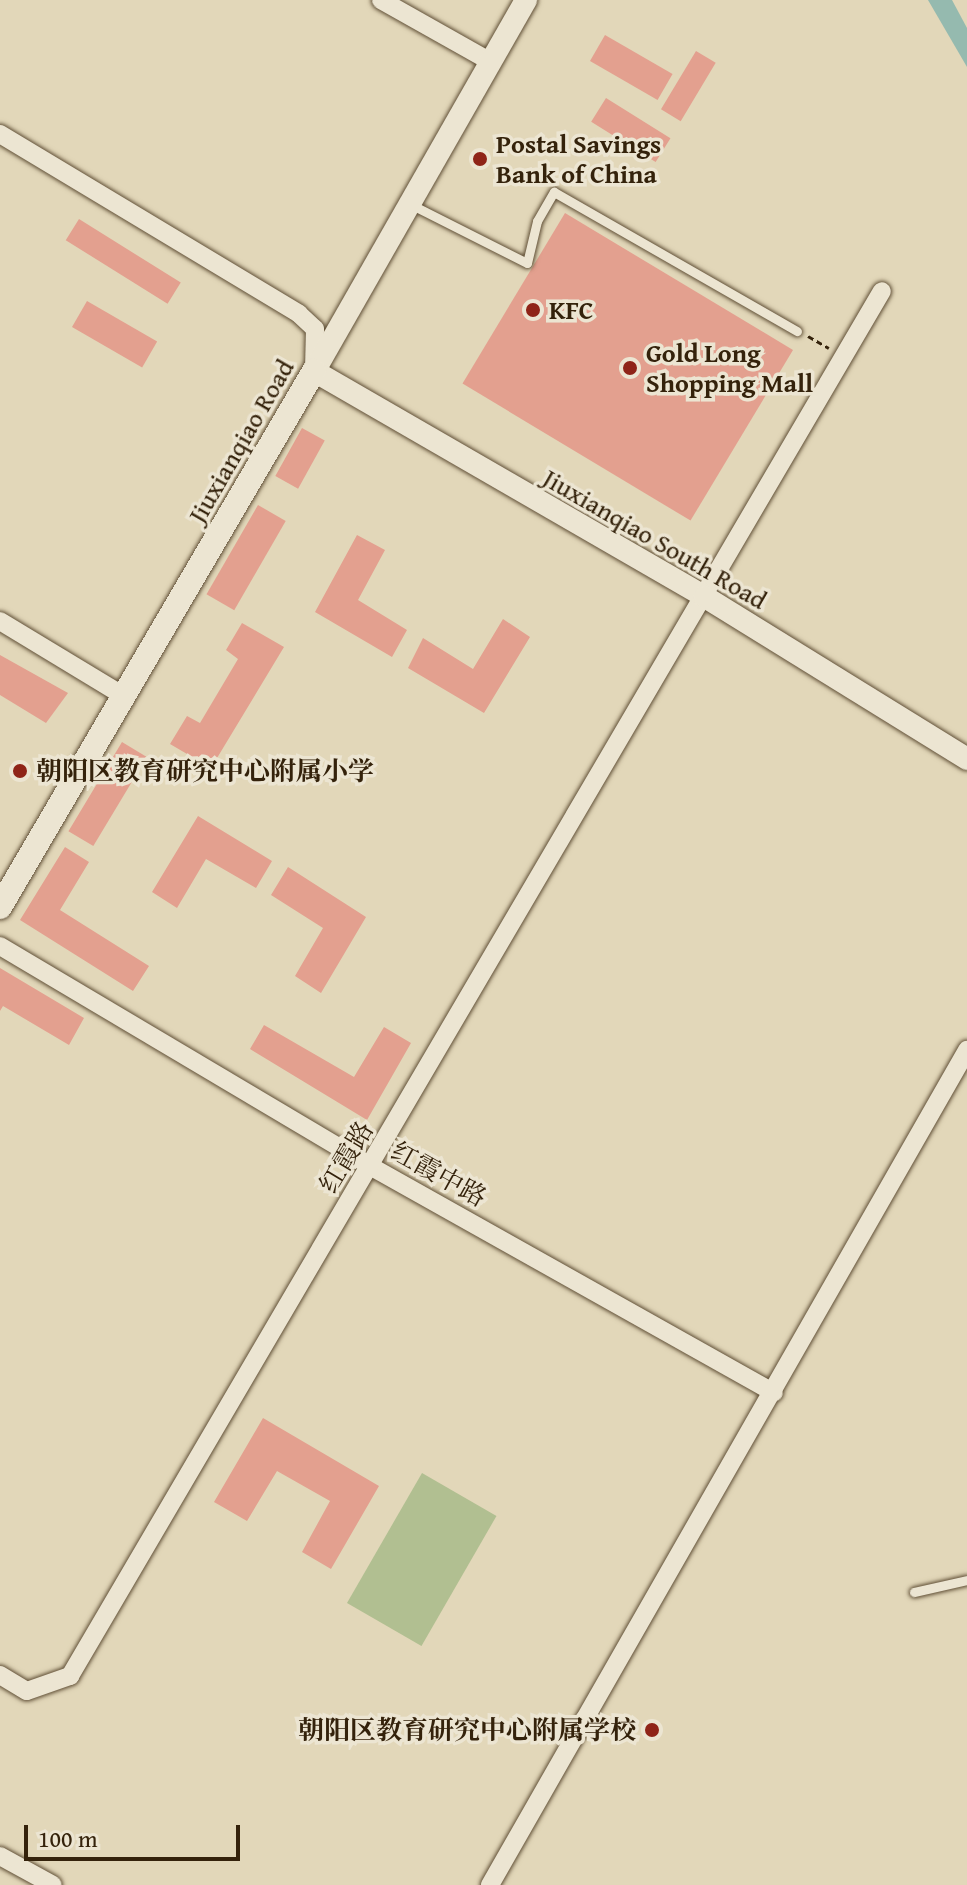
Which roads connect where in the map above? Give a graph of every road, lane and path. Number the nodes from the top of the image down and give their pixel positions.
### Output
1 (381, 0) edge
2 (526, 0) edge
3 (491, 62) junction
4 (0, 134) edge
5 (410, 204) junction
6 (882, 291) dead end
7 (797, 331) joint
8 (844, 356) junction
9 (314, 371) junction
10 (705, 597) junction
11 (0, 621) edge
12 (122, 695) junction
13 (967, 759) edge
14 (0, 907) edge
15 (0, 946) edge
16 (967, 1050) edge
17 (370, 1166) junction
18 (774, 1393) junction
19 (967, 1580) edge
20 (914, 1592) dead end
21 (0, 1675) edge
22 (0, 1856) edge
23 (53, 1885) edge
24 (490, 1885) edge

1 - 3 street
2 - 3 street, Jiuxianqiao Road
3 - 5 street, Jiuxianqiao Road
4 - 9 street
5 - 7 lane
5 - 9 street, Jiuxianqiao Road
6 - 8 street, 红霞路
7 - 8 path
8 - 10 street, 红霞路
9 - 10 street, Jiuxianqiao South Road
9 - 12 main road, Jiuxianqiao Road
10 - 13 street, Jiuxianqiao South Road
10 - 17 street, 红霞路
11 - 12 street
12 - 14 main road, Jiuxianqiao Road
15 - 17 street, 红霞中路
16 - 18 street
17 - 18 street, 红霞中路
17 - 21 street, 红霞路
18 - 24 street
19 - 20 lane
22 - 23 street

